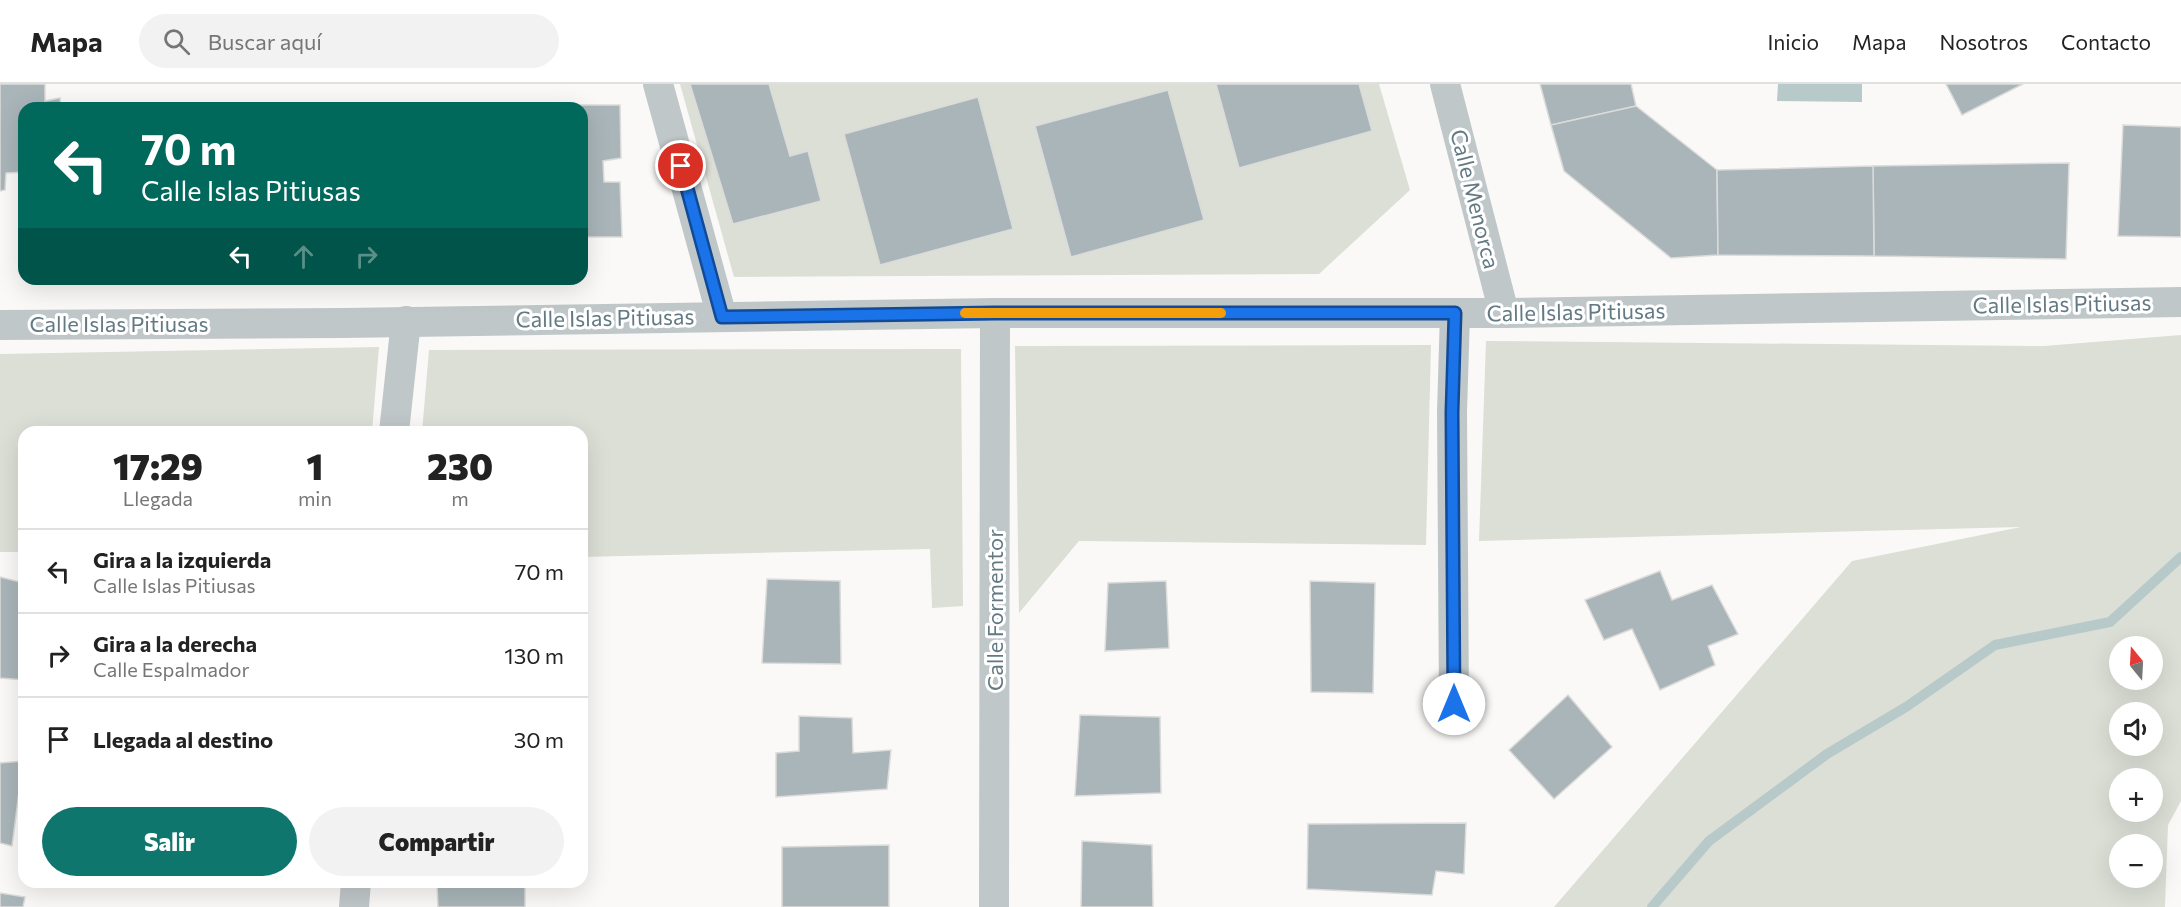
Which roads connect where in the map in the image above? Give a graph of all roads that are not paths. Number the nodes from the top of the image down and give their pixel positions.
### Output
1 (658, 84) edge
2 (1445, 84) edge
3 (2181, 302) edge
4 (995, 313) junction
5 (1455, 313) junction
6 (1504, 313) junction
7 (722, 317) junction
8 (406, 321) junction
9 (0, 325) edge
10 (395, 426) edge
11 (1454, 704) dead end
12 (356, 888) edge
13 (354, 907) edge
14 (994, 907) edge

1 - 7 street
2 - 6 street, Calle Menorca
3 - 6 street, Calle Islas Pitiusas
4 - 5 street, Calle Islas Pitiusas
4 - 7 street, Calle Islas Pitiusas
4 - 14 street, Calle Formentor
5 - 6 street, Calle Islas Pitiusas
5 - 11 street
7 - 8 street, Calle Islas Pitiusas
8 - 9 street, Calle Islas Pitiusas
8 - 10 street
12 - 13 street

